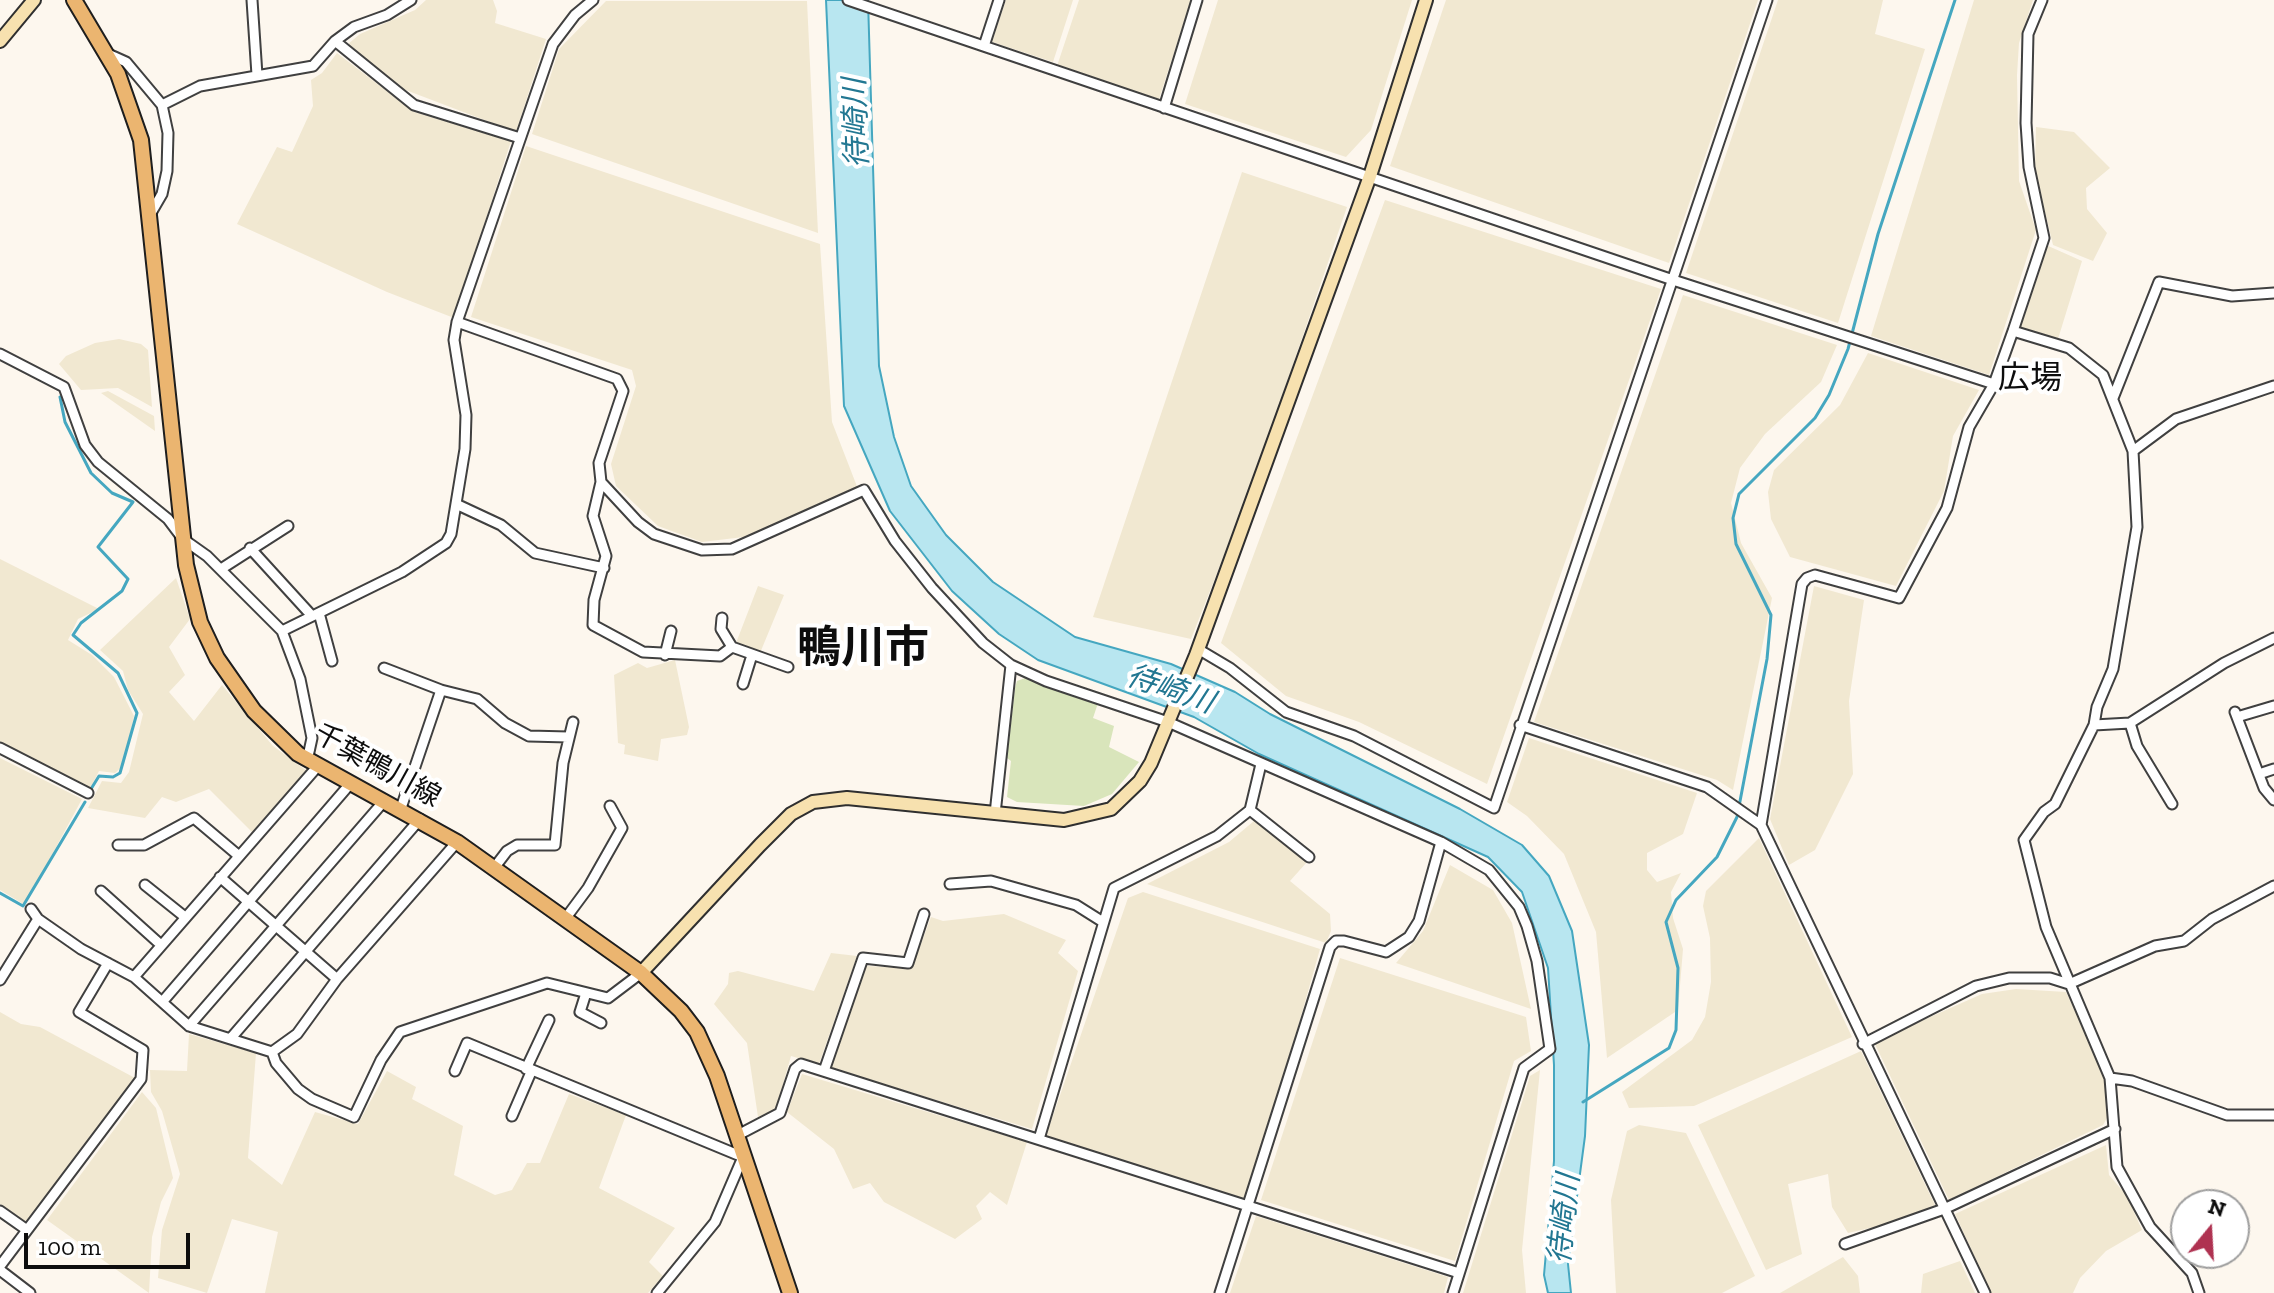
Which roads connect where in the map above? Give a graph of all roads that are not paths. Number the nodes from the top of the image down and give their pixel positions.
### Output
1 (34, 0) edge
2 (74, 0) edge
3 (252, 0) edge
4 (411, 0) edge
5 (593, 0) edge
6 (848, 0) edge
7 (999, 0) edge
8 (1197, 0) edge
9 (1426, 0) edge
10 (1767, 0) edge
11 (2042, 0) edge
12 (0, 41) edge
13 (335, 41) junction
14 (984, 46) junction
15 (106, 53) junction
16 (257, 75) junction
17 (162, 105) junction
18 (1164, 108) junction
19 (520, 138) junction
20 (1370, 176) junction
21 (151, 213) junction
22 (1673, 280) junction
23 (2274, 293) edge
24 (457, 322) junction
25 (2013, 331) junction
26 (0, 354) edge
27 (1994, 384) junction
28 (2274, 386) edge
29 (2113, 398) junction
30 (2133, 451) junction
31 (601, 482) junction
32 (456, 504) junction
33 (288, 526) dead end
34 (183, 539) junction
35 (250, 548) junction
36 (604, 568) junction
37 (221, 569) junction
38 (316, 614) junction
39 (722, 618) dead end
40 (282, 631) junction
41 (671, 631) dead end
42 (2274, 638) edge
43 (732, 647) junction
44 (1197, 652) junction
45 (665, 655) junction
46 (752, 655) junction
47 (332, 661) dead end
48 (1011, 665) junction
49 (788, 667) dead end
50 (384, 668) dead end
51 (743, 684) dead end
52 (441, 690) junction
53 (2274, 706) edge
54 (1169, 721) junction
55 (573, 722) dead end
56 (2130, 723) junction
57 (1520, 725) junction
58 (2094, 725) junction
59 (568, 737) junction
60 (0, 748) edge
61 (312, 764) junction
62 (1261, 764) junction
63 (2274, 769) edge
64 (2259, 774) junction
65 (350, 784) junction
66 (88, 793) dead end
67 (385, 800) junction
68 (2274, 800) edge
69 (2172, 804) dead end
70 (610, 806) dead end
71 (401, 808) junction
72 (1250, 810) junction
73 (995, 814) junction
74 (420, 819) junction
75 (1761, 825) junction
76 (457, 842) junction
77 (1441, 842) junction
78 (118, 845) dead end
79 (239, 856) junction
80 (1309, 857) dead end
81 (494, 868) junction
82 (220, 877) junction
83 (950, 884) dead end
84 (145, 885) dead end
85 (2274, 886) edge
86 (101, 891) dead end
87 (248, 902) junction
88 (31, 909) dead end
89 (924, 914) dead end
90 (185, 917) junction
91 (38, 919) junction
92 (565, 919) junction
93 (1103, 922) junction
94 (276, 926) junction
95 (161, 945) junction
96 (306, 952) junction
97 (108, 963) junction
98 (641, 973) junction
99 (134, 977) junction
100 (337, 979) junction
101 (0, 980) edge
102 (2069, 984) junction
103 (586, 993) junction
104 (163, 1001) junction
105 (549, 1020) dead end
106 (601, 1023) dead end
107 (189, 1026) junction
108 (231, 1038) junction
109 (1863, 1044) junction
110 (272, 1052) junction
111 (528, 1070) junction
112 (455, 1071) dead end
113 (824, 1071) junction
114 (2110, 1078) junction
115 (2274, 1115) edge
116 (512, 1116) dead end
117 (2115, 1129) junction
118 (736, 1136) junction
119 (1039, 1139) junction
120 (743, 1157) junction
121 (1249, 1206) junction
122 (1944, 1209) junction
123 (0, 1211) edge
124 (27, 1230) junction
125 (1845, 1244) dead end
126 (0, 1268) edge
127 (1459, 1273) junction
128 (30, 1293) edge
129 (657, 1293) edge
130 (790, 1293) edge
131 (1220, 1293) edge
132 (1453, 1293) edge
133 (1985, 1293) edge
134 (2199, 1293) edge

1 - 12 street
2 - 15 main road, 千葉鴨川線
3 - 16 street
4 - 13 street
5 - 19 street
6 - 14 street
7 - 14 street
8 - 18 street
9 - 20 street
10 - 22 street
11 - 25 street
13 - 16 street
13 - 19 street
14 - 18 street
15 - 17 street
15 - 21 main road, 千葉鴨川線
16 - 17 street
17 - 21 street
18 - 20 street
19 - 24 street
20 - 22 street
20 - 44 street
21 - 34 main road, 千葉鴨川線
22 - 27 street
22 - 57 street
23 - 29 street
24 - 31 street
24 - 32 street
25 - 27 street
25 - 29 street
26 - 34 street
27 - 75 street
28 - 30 street
29 - 30 street
30 - 58 street
31 - 36 street
31 - 48 street
32 - 36 street
32 - 38 street
33 - 35 street
34 - 37 street
34 - 61 main road, 千葉鴨川線
35 - 37 street
35 - 38 street
36 - 45 street
37 - 40 street
38 - 40 street
38 - 47 street
39 - 43 street
40 - 61 street
41 - 45 street
42 - 56 street
43 - 45 street
43 - 46 street
44 - 54 street
44 - 57 street
46 - 49 street
46 - 51 street
48 - 54 street
48 - 73 street
50 - 52 street
52 - 59 street
52 - 71 street
53 - 64 street
54 - 62 street
54 - 73 street
55 - 59 street
56 - 58 street
56 - 69 street
57 - 75 street
58 - 102 street
59 - 81 street
60 - 66 street
61 - 65 main road, 千葉鴨川線
61 - 79 street
62 - 72 street
62 - 77 street
63 - 64 street
64 - 68 street
65 - 67 main road, 千葉鴨川線
65 - 87 street
67 - 71 main road, 千葉鴨川線
67 - 94 street
70 - 92 street
71 - 74 main road, 千葉鴨川線
72 - 80 street
72 - 93 street
73 - 98 street
74 - 76 main road, 千葉鴨川線
74 - 96 street
75 - 109 street
76 - 81 main road, 千葉鴨川線
76 - 100 street
77 - 121 street
77 - 127 street
78 - 79 street
79 - 82 street
81 - 92 main road, 千葉鴨川線
82 - 87 street
82 - 90 street
83 - 93 street
84 - 90 street
85 - 102 street
86 - 95 street
87 - 94 street
87 - 104 street
88 - 91 street
89 - 113 street
90 - 95 street
91 - 97 street
91 - 101 street
92 - 98 main road, 千葉鴨川線
93 - 119 street
94 - 96 street
94 - 107 street
95 - 99 street
96 - 100 street
96 - 108 street
97 - 99 street
97 - 124 street
98 - 103 street
98 - 118 main road, 千葉鴨川線
99 - 104 street
100 - 110 street
102 - 109 street
102 - 114 street
103 - 106 street
103 - 110 street
104 - 107 street
105 - 111 street
107 - 108 street
108 - 110 street
109 - 122 street
111 - 112 street
111 - 116 street
111 - 120 street
113 - 118 street
113 - 119 street
114 - 115 street
114 - 117 street
117 - 122 street
117 - 134 street
118 - 120 main road, 千葉鴨川線
119 - 121 street
120 - 129 street
120 - 130 main road, 千葉鴨川線
121 - 127 street
121 - 131 street
122 - 125 street
122 - 133 street
123 - 124 street
124 - 126 street
126 - 128 street
127 - 132 street

